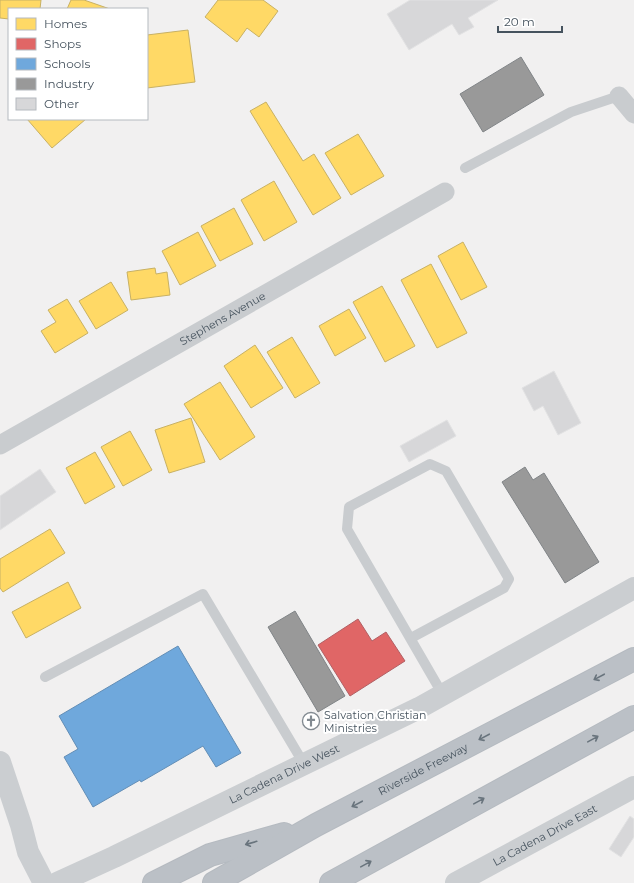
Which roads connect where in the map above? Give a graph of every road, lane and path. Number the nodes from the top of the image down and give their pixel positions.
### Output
1 (619, 96) joint
2 (634, 114) edge
3 (465, 168) dead end
4 (445, 192) dead end
5 (0, 445) edge
6 (634, 588) edge
7 (411, 638) junction
8 (634, 659) edge
9 (45, 677) dead end
10 (443, 695) junction
11 (634, 717) edge
12 (0, 762) edge
13 (304, 764) junction
14 (633, 789) edge
15 (316, 825) junction
16 (44, 883) edge
17 (57, 883) edge
18 (154, 883) edge
19 (214, 883) edge
20 (331, 883) edge
21 (456, 883) edge

1 - 2 street
1 - 3 lane
4 - 5 street, Stephens Avenue
6 - 10 main road, La Cadena Drive West
7 - 7 lane
7 - 10 lane
8 -> 15 highway, Riverside Freeway
9 - 13 lane
10 - 13 main road, La Cadena Drive West
20 -> 11 highway
12 - 16 main road
13 - 17 main road, La Cadena Drive West
14 - 21 main road, La Cadena Drive East
15 -> 18 highway
15 - 19 highway, Riverside Freeway

